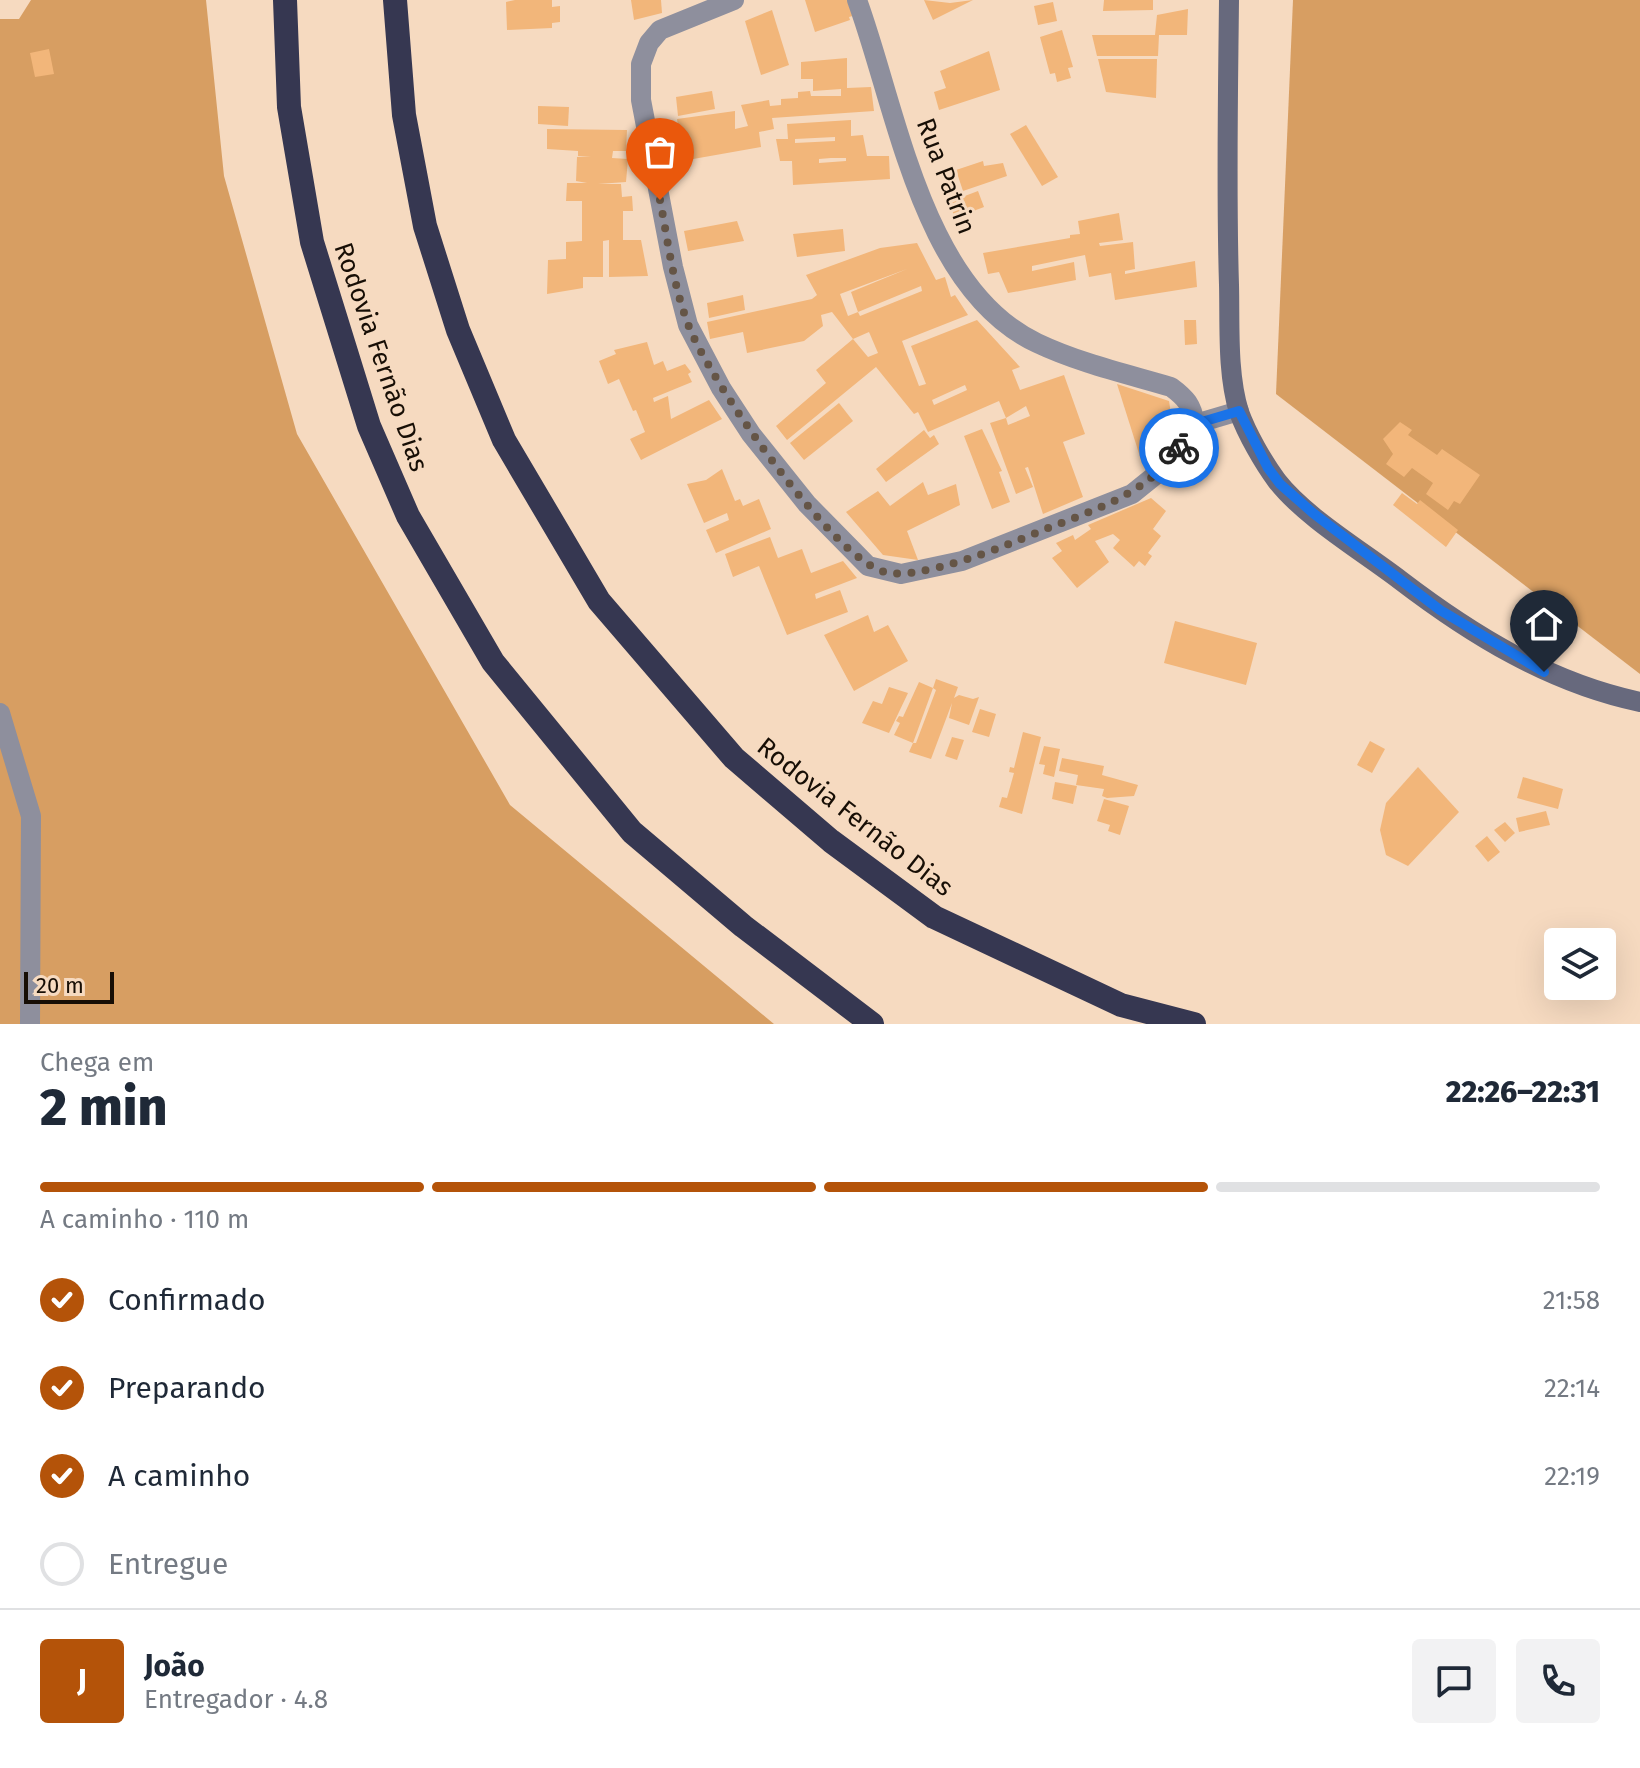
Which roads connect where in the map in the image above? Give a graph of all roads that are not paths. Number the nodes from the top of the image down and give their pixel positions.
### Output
1 (285, 0) edge
2 (395, 0) edge
3 (734, 0) edge
4 (857, 0) edge
5 (1229, 0) edge
6 (1239, 411) junction
7 (1195, 424) junction
8 (1640, 702) edge
9 (0, 713) edge
10 (30, 1024) edge
11 (872, 1024) edge
12 (1194, 1024) edge

1 - 11 highway, Rodovia Fernão Dias
2 - 12 highway, Rodovia Fernão Dias
3 - 7 street
4 - 7 street, Rua Patrin
5 - 6 main road
6 - 7 street
6 - 8 main road
9 - 10 street

